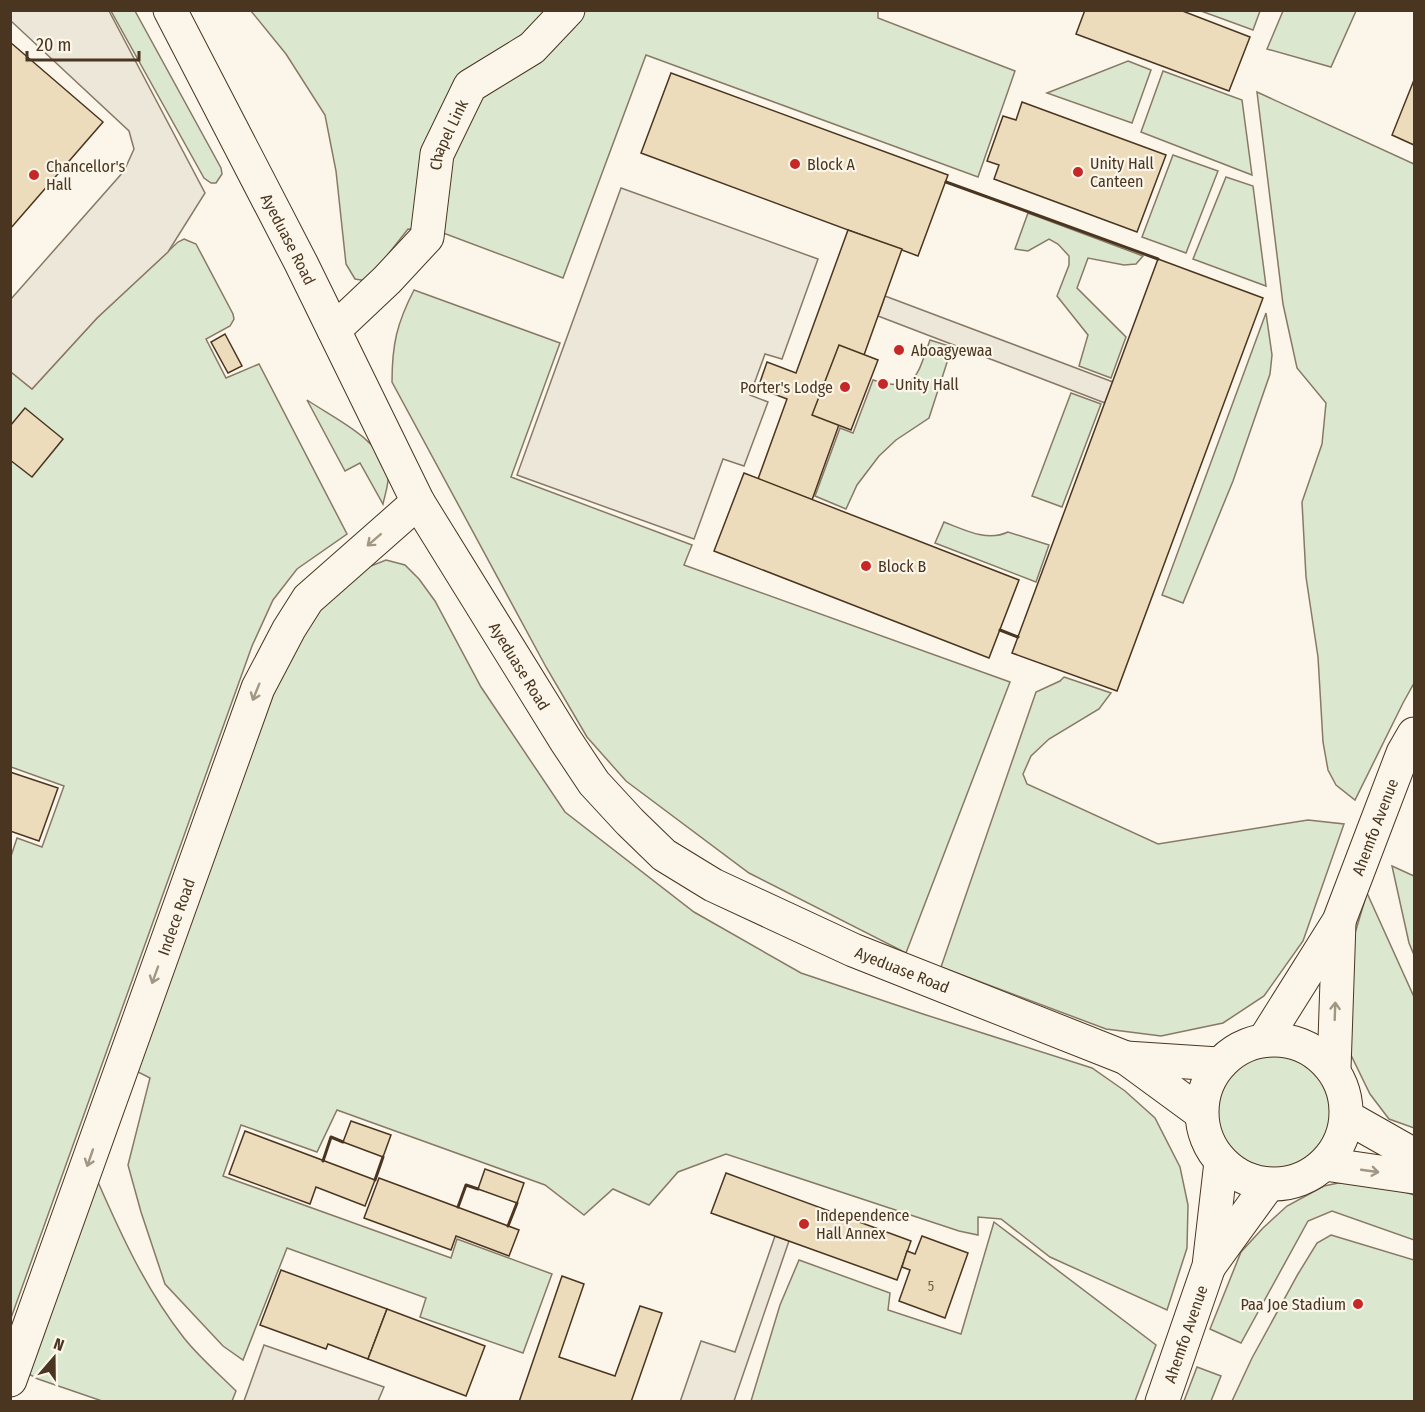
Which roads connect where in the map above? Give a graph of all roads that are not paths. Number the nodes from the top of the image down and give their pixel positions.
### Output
1 (170, 10) edge
2 (568, 10) edge
3 (333, 330) junction
4 (418, 502) junction
5 (1414, 734) edge
6 (1339, 921) junction
7 (1265, 1039) junction
8 (1126, 1058) junction
9 (1218, 1064) junction
10 (1334, 1069) junction
11 (1201, 1113) junction
12 (1347, 1117) junction
13 (1414, 1155) edge
14 (1221, 1162) junction
15 (1325, 1164) junction
16 (1414, 1177) edge
17 (1268, 1185) junction
18 (1209, 1266) junction
19 (10, 1380) edge
20 (1162, 1401) edge

1 - 3 street, Ayeduase Road
2 - 3 street, Chapel Link
3 - 4 street, Ayeduase Road
4 - 8 street, Ayeduase Road
4 -> 19 street, Indece Road
5 - 6 street, Ahemfo Avenue
6 - 7 street, Ahemfo Avenue
10 -> 6 street, Ahemfo Avenue
7 - 9 street
7 - 10 street
8 - 9 street, Ayeduase Road
8 - 11 street, Ayeduase Road
9 - 11 street
10 - 12 street
11 - 14 street
12 - 13 street
12 - 15 street
14 - 17 street
14 - 18 street, Ahemfo Avenue
15 -> 16 street
15 - 17 street
17 - 18 street, Ahemfo Avenue
18 - 20 street, Ahemfo Avenue

